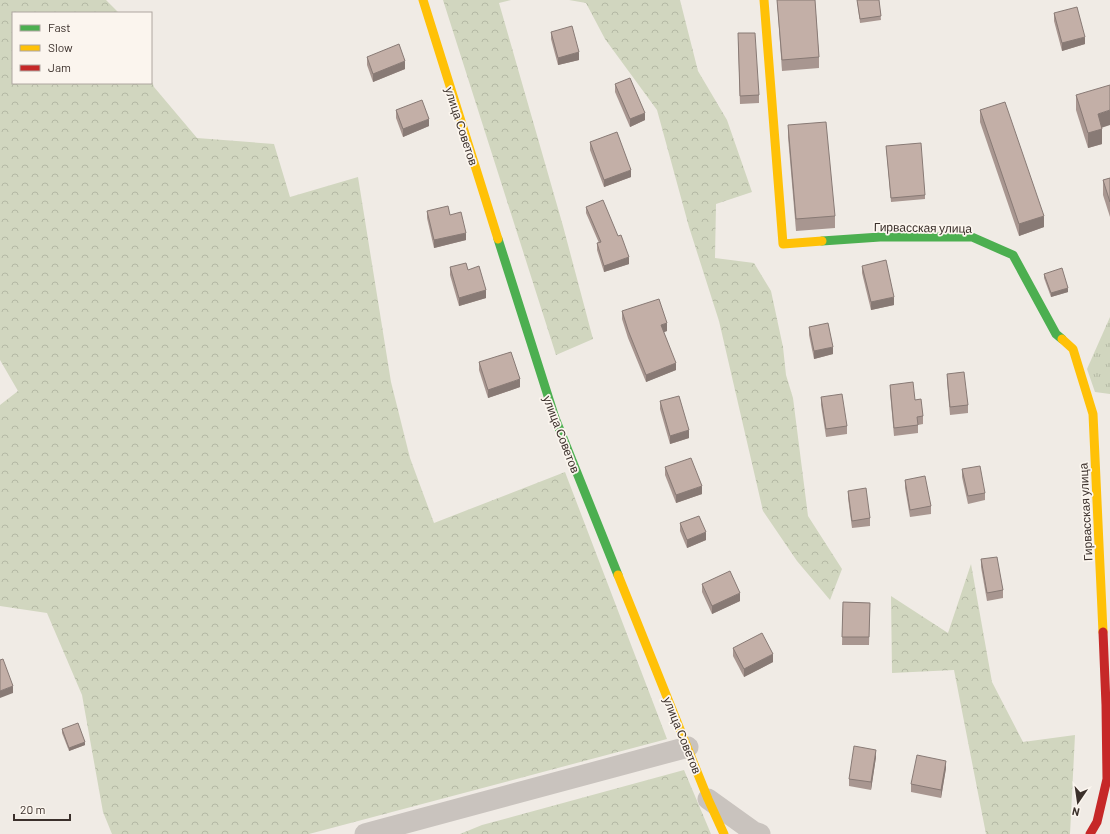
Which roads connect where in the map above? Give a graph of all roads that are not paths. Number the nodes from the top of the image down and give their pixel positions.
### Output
1 (423, 0) edge
2 (764, 0) edge
3 (688, 747) junction
4 (708, 799) junction
5 (365, 834) edge
6 (724, 834) edge
7 (760, 834) edge
8 (1090, 834) edge

1 - 3 street, улица Советов
2 - 8 street, Гирвасская улица
3 - 4 street, улица Советов
3 - 5 street
4 - 6 street, улица Советов
4 - 7 street

